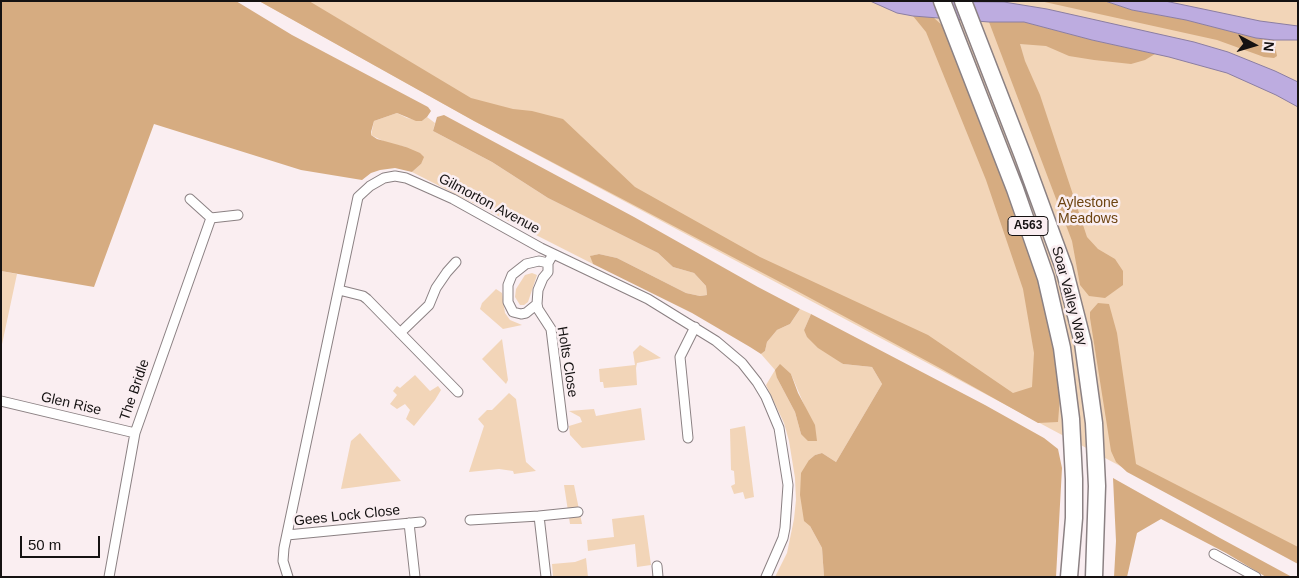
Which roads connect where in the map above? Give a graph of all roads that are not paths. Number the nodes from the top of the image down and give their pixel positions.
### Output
1 (942, 1) edge
2 (963, 1) edge
3 (190, 199) dead end
4 (238, 216) dead end
5 (211, 218) junction
6 (554, 254) junction
7 (456, 262) dead end
8 (548, 263) junction
9 (339, 290) junction
10 (537, 304) junction
11 (695, 327) junction
12 (400, 333) junction
13 (458, 392) dead end
14 (1, 402) edge
15 (563, 427) dead end
16 (135, 433) junction
17 (688, 438) dead end
18 (578, 512) dead end
19 (538, 516) junction
20 (470, 520) dead end
21 (421, 522) dead end
22 (409, 523) junction
23 (287, 535) junction
24 (1214, 554) dead end
25 (657, 566) dead end
26 (109, 577) edge
27 (288, 577) edge
28 (415, 577) edge
29 (546, 577) edge
30 (658, 577) edge
31 (766, 577) edge
32 (1069, 577) edge
33 (1094, 577) edge
34 (1256, 577) edge

1 - 32 highway, Soar Valley Way / A563
2 - 33 highway, Soar Valley Way / A563
3 - 5 street
4 - 5 street
5 - 16 street, The Bridle
6 - 8 street
6 - 9 street, Gilmorton Avenue
6 - 11 street, Gilmorton Avenue
7 - 12 street
8 - 10 street
8 - 10 street
9 - 12 street
9 - 23 street, Gilmorton Avenue
10 - 15 street, Holts Close
11 - 17 street
11 - 31 street, Gilmorton Avenue
12 - 13 street
14 - 16 street, Glen Rise
16 - 26 street, The Bridle
18 - 19 street
19 - 20 street
19 - 29 street
21 - 22 street, Gees Lock Close
22 - 23 street, Gees Lock Close
22 - 28 street, Gees Lock Close
23 - 27 street, Gilmorton Avenue
24 - 34 street
25 - 30 street

